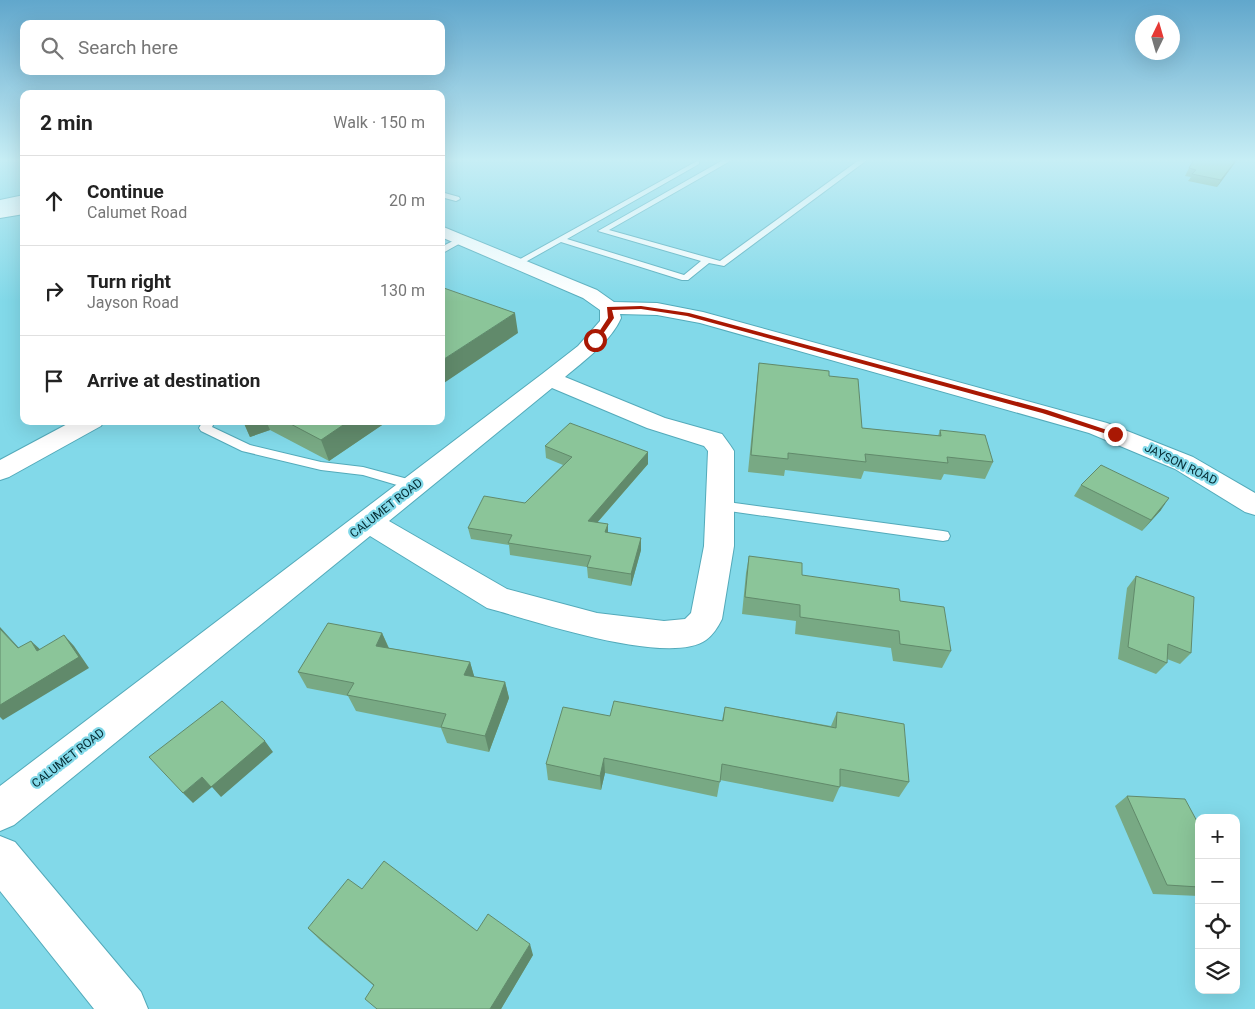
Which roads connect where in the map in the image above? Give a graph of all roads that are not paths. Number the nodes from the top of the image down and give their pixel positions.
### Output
1 (614, 207) edge
2 (645, 207) edge
3 (799, 207) edge
4 (20, 208) edge
5 (0, 212) edge
6 (560, 239) junction
7 (448, 241) edge
8 (706, 261) junction
9 (517, 263) junction
10 (609, 308) junction
11 (550, 379) junction
12 (84, 425) edge
13 (207, 425) edge
14 (0, 470) edge
15 (414, 485) junction
16 (1255, 505) edge
17 (720, 506) junction
18 (368, 522) junction
19 (943, 536) dead end
20 (0, 811) edge
21 (0, 857) edge
22 (124, 1009) edge

1 - 6 lane
2 - 8 lane
3 - 8 lane
4 - 5 main road
6 - 8 lane
6 - 9 lane
7 - 9 main road
9 - 10 main road
10 - 11 main road, CALUMET ROAD
10 - 16 main road, JAYSON ROAD
11 - 15 main road, CALUMET ROAD
11 - 17 main road
12 - 14 main road
13 - 15 lane
15 - 18 main road, CALUMET ROAD
17 - 18 main road
17 - 19 lane
18 - 20 main road, CALUMET ROAD
21 - 22 main road

